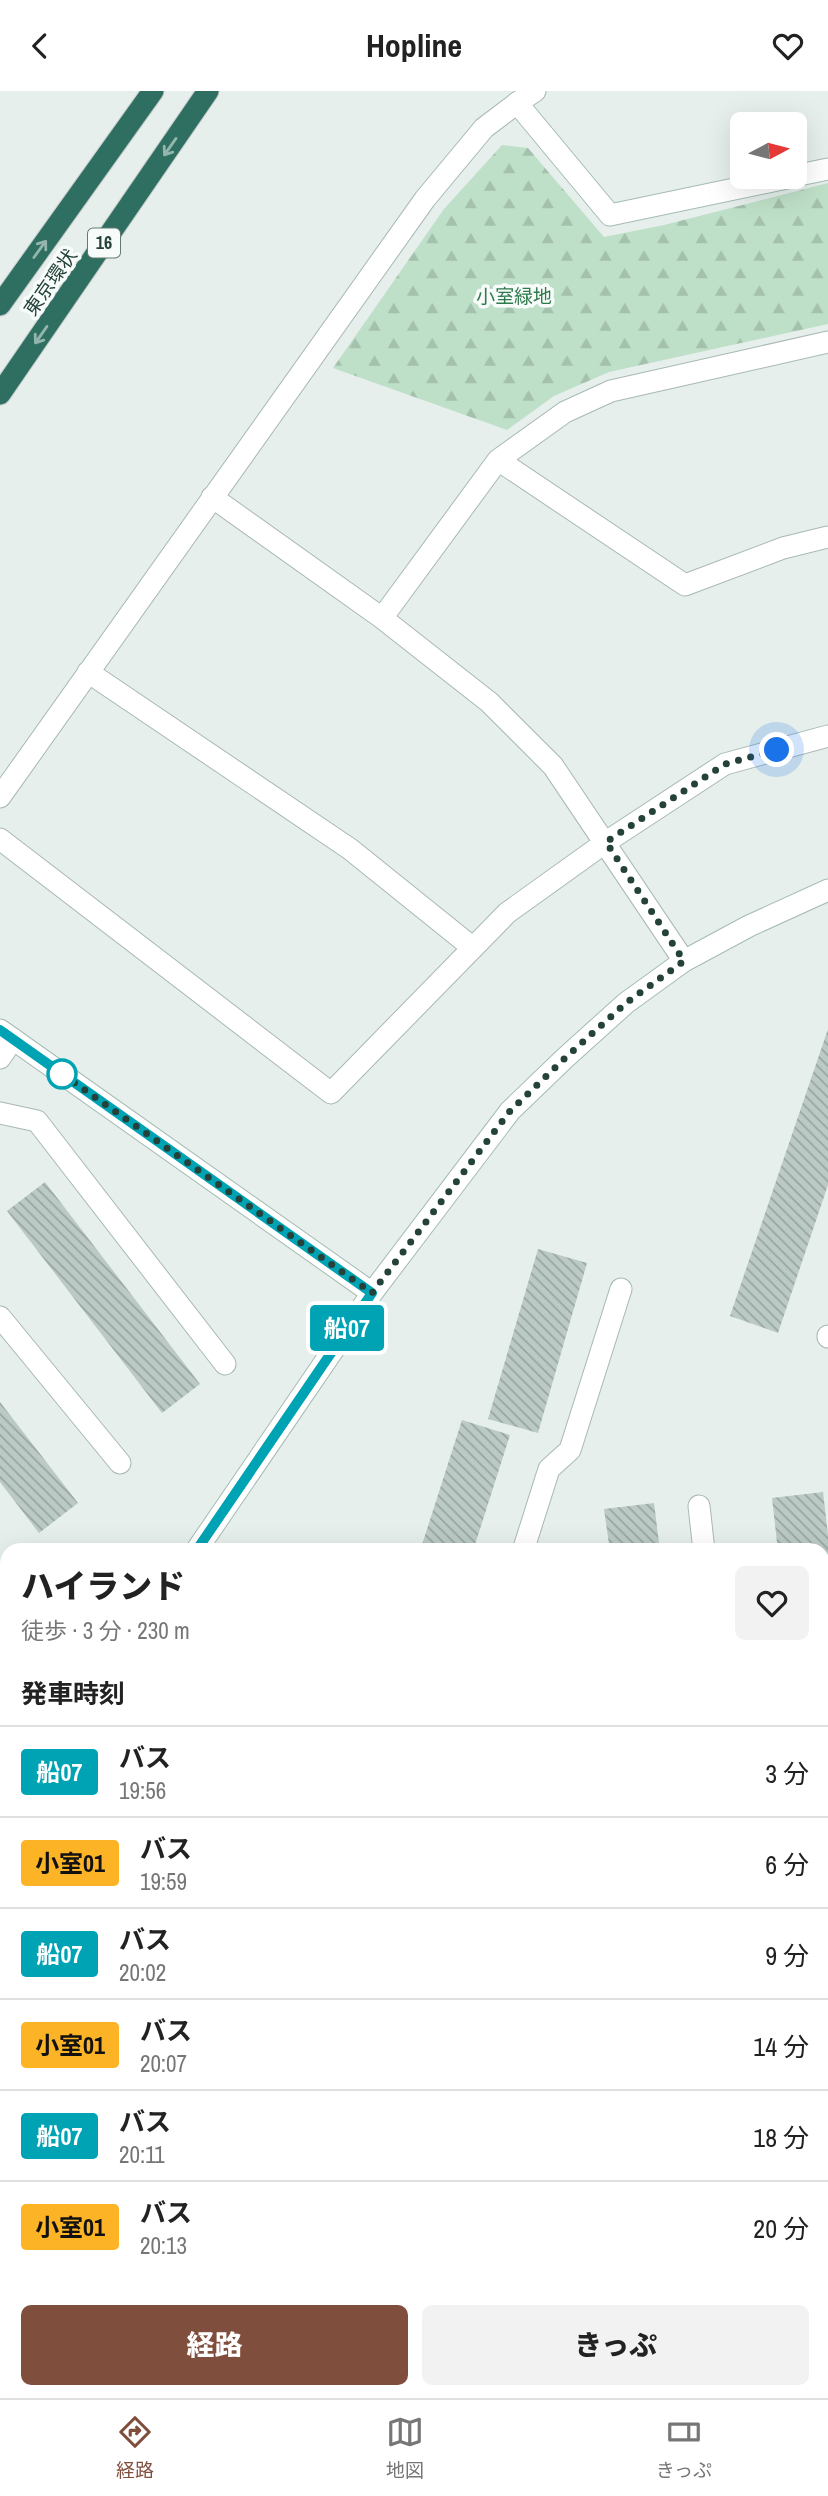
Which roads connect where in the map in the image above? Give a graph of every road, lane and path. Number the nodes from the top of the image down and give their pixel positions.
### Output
1 (153, 91) edge
2 (208, 91) edge
3 (526, 97) edge
4 (828, 169) edge
5 (807, 173) edge
6 (732, 189) edge
7 (0, 305) edge
8 (828, 342) edge
9 (0, 394) edge
10 (498, 460) junction
11 (212, 497) junction
12 (828, 537) edge
13 (382, 618) junction
14 (88, 672) junction
15 (828, 736) edge
16 (0, 797) edge
17 (0, 839) edge
18 (606, 842) junction
19 (828, 890) edge
20 (473, 948) junction
21 (684, 961) junction
22 (6, 1034) edge
23 (0, 1058) edge
24 (0, 1114) edge
25 (621, 1289) dead end
26 (372, 1293) junction
27 (0, 1317) edge
28 (225, 1364) dead end
29 (120, 1463) dead end
30 (699, 1506) dead end
31 (201, 1543) edge
32 (526, 1543) edge
33 (703, 1543) edge

7 -> 1 highway, 東京環状 / 16
2 -> 9 highway, 東京環状 / 16
3 - 6 street
3 - 11 street
4 - 5 street
8 - 10 street
10 - 12 street
10 - 13 street
11 - 13 street
11 - 14 street
13 - 18 street
14 - 16 street
14 - 20 street
15 - 18 street
17 - 20 street
18 - 20 street
18 - 21 street
19 - 21 street
21 - 26 street
22 - 23 street
22 - 26 street
24 - 28 street
25 - 32 street
26 - 31 street
27 - 29 street
30 - 33 street

